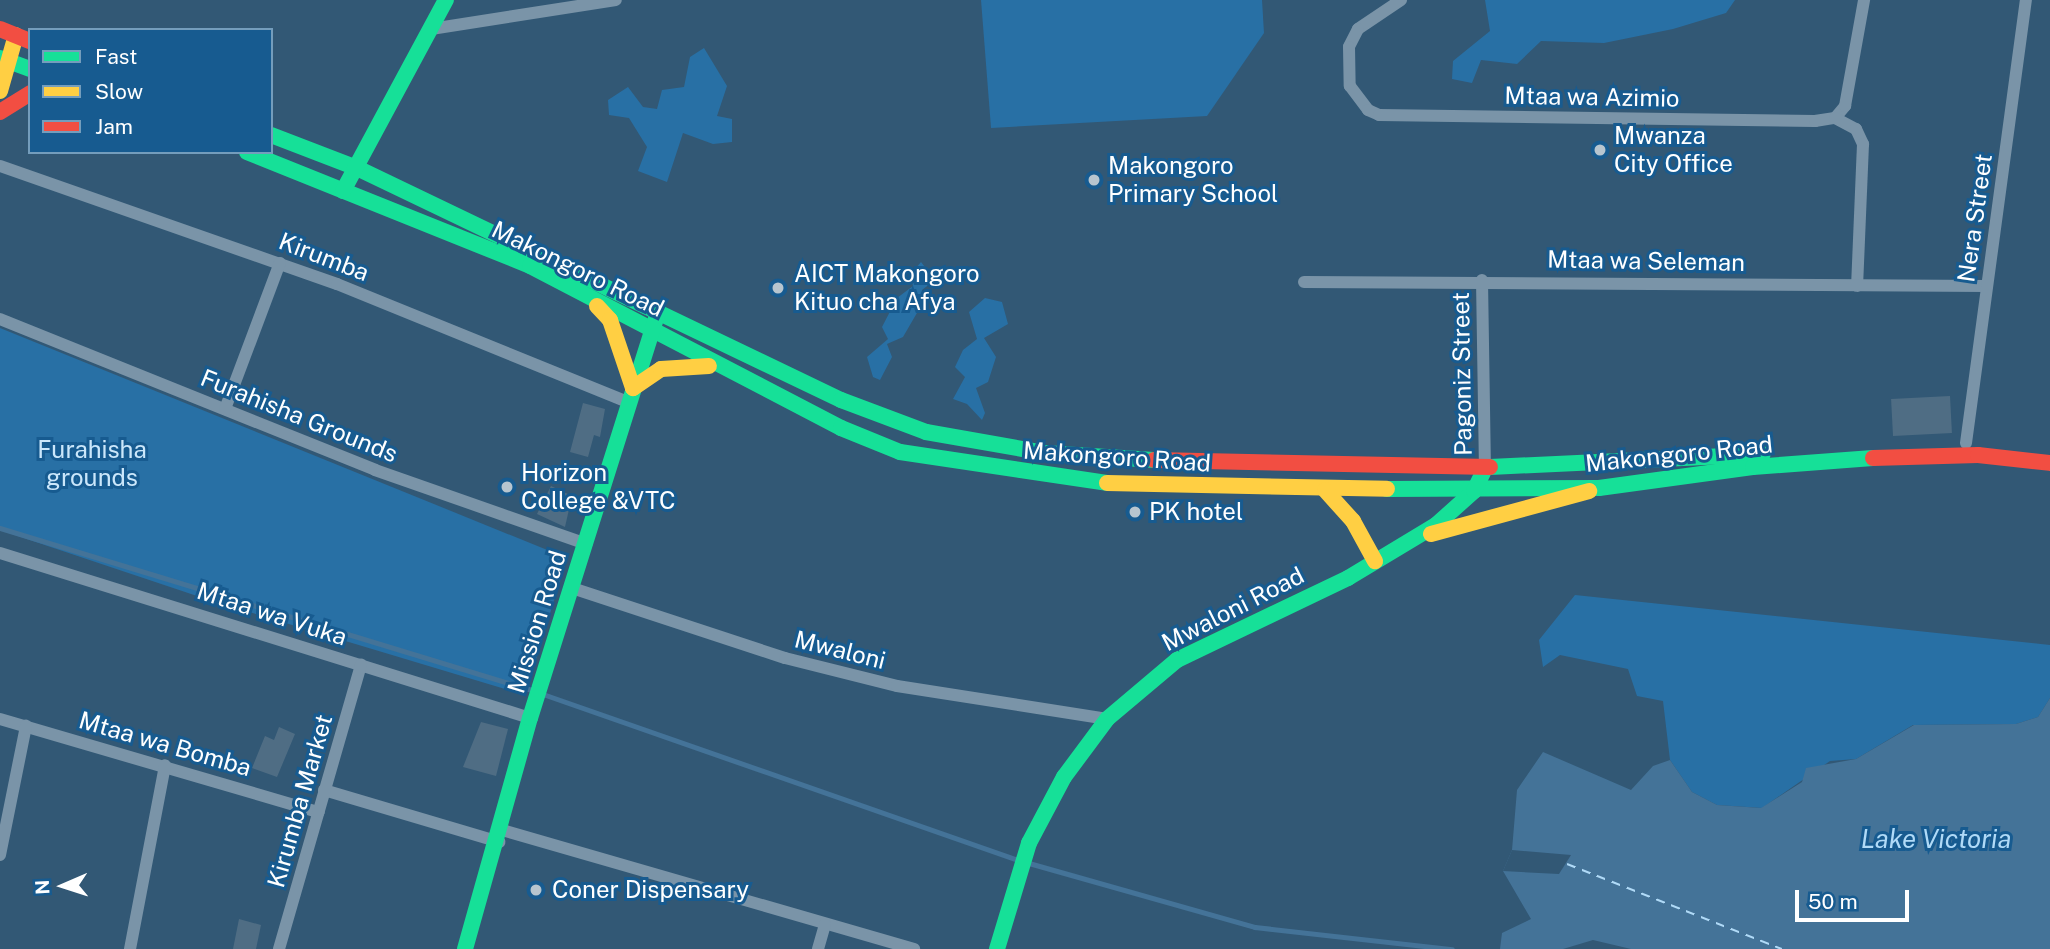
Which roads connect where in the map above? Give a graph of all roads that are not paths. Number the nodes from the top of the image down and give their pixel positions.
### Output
1 (446, 0) edge
2 (616, 0) edge
3 (1401, 0) edge
4 (1864, 0) edge
5 (2026, 0) edge
6 (0, 29) edge
7 (430, 29) junction
8 (23, 38) edge
9 (4, 59) edge
10 (28, 68) edge
11 (0, 91) edge
12 (28, 94) edge
13 (0, 112) edge
14 (1835, 118) junction
15 (273, 136) edge
16 (252, 154) edge
17 (0, 166) edge
18 (357, 168) junction
19 (343, 191) junction
20 (280, 263) junction
21 (1482, 280) junction
22 (1304, 282) dead end
23 (1857, 286) junction
24 (1987, 286) junction
25 (588, 297) junction
26 (660, 310) junction
27 (0, 319) edge
28 (652, 330) junction
29 (714, 366) junction
30 (631, 395) junction
31 (225, 409) junction
32 (1966, 443) junction
33 (2050, 450) edge
34 (2050, 463) edge
35 (1485, 468) junction
36 (1600, 488) junction
37 (1325, 490) junction
38 (1474, 491) junction
39 (1416, 537) junction
40 (586, 544) junction
41 (0, 553) edge
42 (1375, 561) junction
43 (572, 587) junction
44 (361, 665) junction
45 (533, 710) junction
46 (0, 719) edge
47 (1107, 719) junction
48 (26, 726) junction
49 (165, 765) junction
50 (324, 790) junction
51 (319, 812) junction
52 (500, 836) junction
53 (0, 855) edge
54 (825, 925) junction
55 (130, 949) edge
56 (279, 949) edge
57 (465, 949) edge
58 (818, 949) edge
59 (914, 949) edge
60 (997, 949) edge

1 - 7 main road
2 - 7 street
3 - 14 street, Mtaa wa Azimio
4 - 14 street
5 - 24 street, Nera Street
6 - 8 main road
7 - 18 main road
8 - 9 main road
9 - 10 main road
9 - 11 main road
12 - 13 main road
14 - 23 street
15 - 18 main road, Makongoro Road
16 - 19 main road, Makongoro Road
17 - 20 street, Kirumba
18 - 19 main road
18 - 26 main road, Makongoro Road
19 - 25 main road, Makongoro Road
20 - 30 street, Kirumba
20 - 31 street
21 - 22 street, Mtaa wa Seleman
21 - 23 street, Mtaa wa Seleman
21 - 35 street, Pagoniz Street
23 - 24 street, Mtaa wa Seleman
24 - 32 street, Nera Street
25 - 28 main road, Makongoro Road
25 - 30 main road
26 - 28 main road, Mission Road
26 - 35 main road, Makongoro Road
27 - 31 street, Furahisha Grounds
28 - 29 main road, Makongoro Road
28 - 30 main road, Mission Road
29 - 30 main road
29 - 37 main road, Makongoro Road
30 - 40 main road, Mission Road
31 - 40 street, Furahisha Grounds
32 - 33 main road, Makongoro Road
32 - 35 main road, Makongoro Road
34 - 36 main road, Makongoro Road
35 - 38 main road, Mwaloni Road
36 - 38 main road, Makongoro Road
36 - 39 main road
37 - 38 main road, Makongoro Road
37 - 42 main road
38 - 39 main road, Mwaloni Road
39 - 42 main road, Mwaloni Road
40 - 43 main road, Mission Road
41 - 44 street, Mtaa wa Vuka
42 - 47 main road, Mwaloni Road
43 - 45 main road, Mission Road
43 - 47 street, Mwaloni
44 - 45 street, Mtaa wa Vuka
44 - 50 street, Kirumba Market
45 - 52 main road, Mission Road
46 - 48 street, Mtaa wa Bomba
47 - 60 main road, Mwaloni Road
48 - 49 street, Mtaa wa Bomba
48 - 53 street
49 - 51 street, Mtaa wa Bomba
49 - 55 street
50 - 51 street, Kirumba Market
50 - 52 street
51 - 56 street, Kirumba Market
52 - 54 street
52 - 57 main road, Mission Road
54 - 58 street
54 - 59 street

